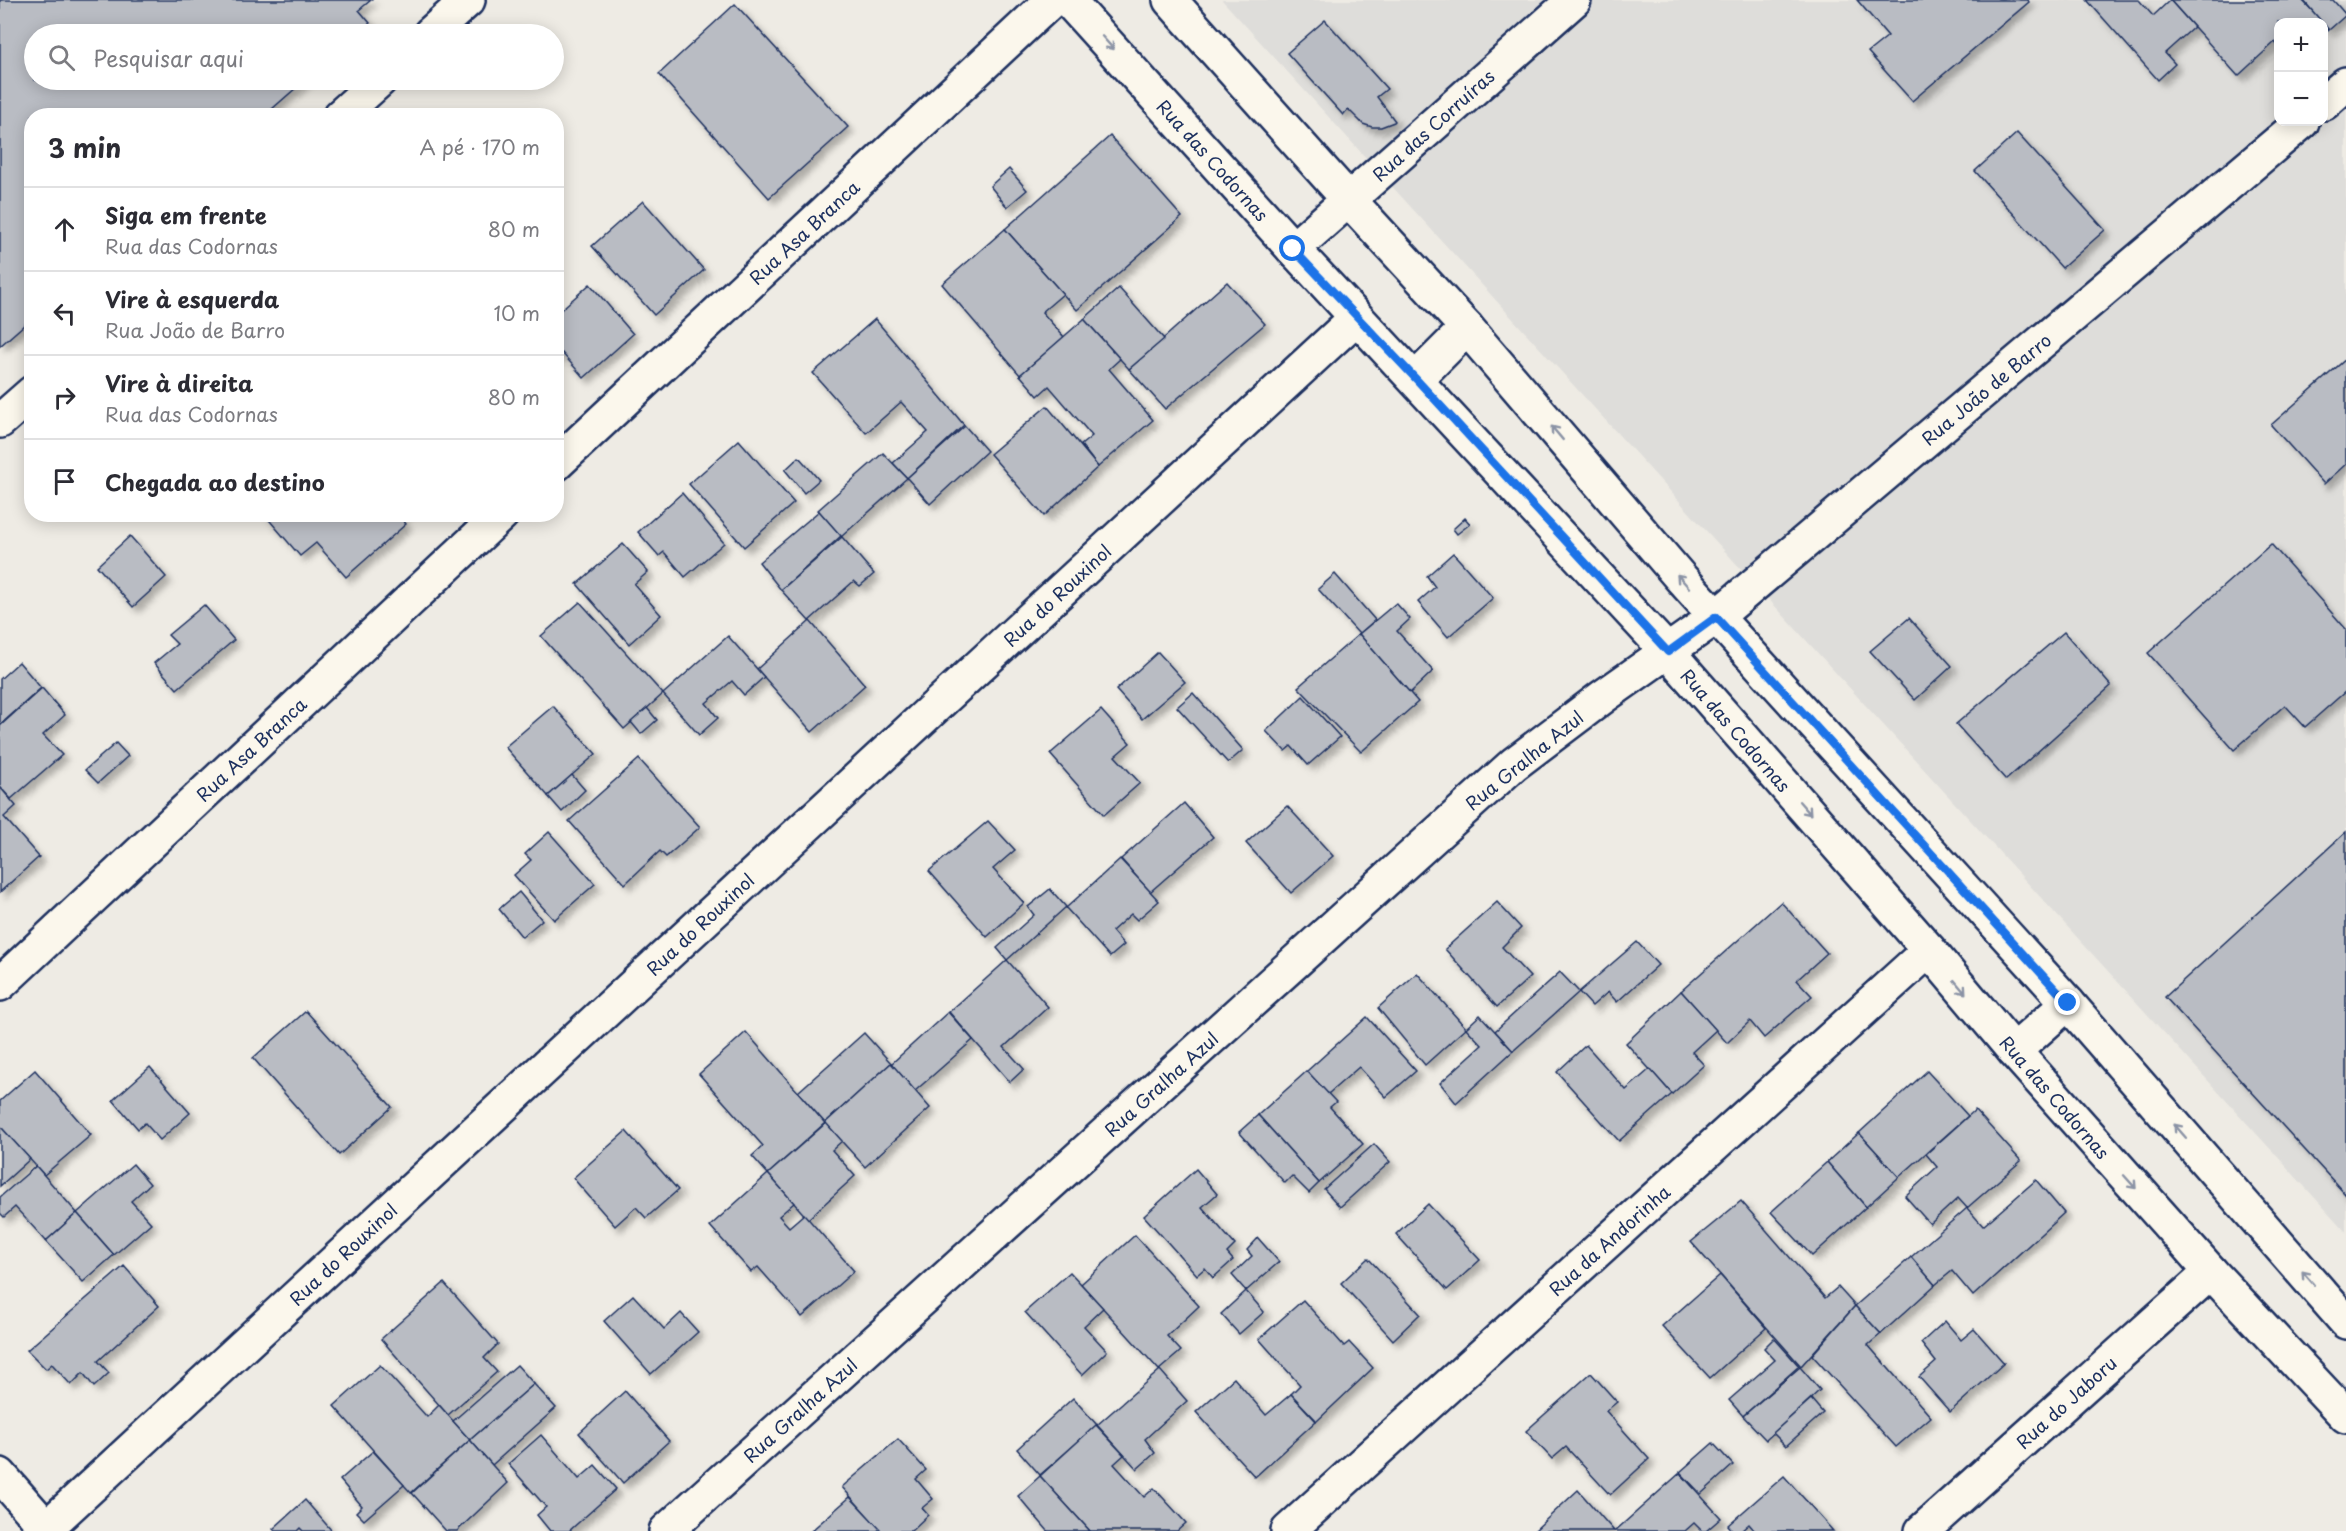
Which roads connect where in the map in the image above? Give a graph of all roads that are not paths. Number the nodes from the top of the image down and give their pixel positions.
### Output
1 (468, 0) edge
2 (1052, 0) edge
3 (1068, 0) edge
4 (1170, 0) edge
5 (1574, 0) edge
6 (441, 24) edge
7 (2346, 84) edge
8 (369, 90) edge
9 (2328, 100) edge
10 (349, 108) edge
11 (2297, 126) edge
12 (1349, 200) junction
13 (1293, 249) junction
14 (1356, 318) junction
15 (1467, 328) junction
16 (1416, 379) junction
17 (24, 400) edge
18 (0, 421) edge
19 (564, 457) edge
20 (493, 522) edge
21 (1716, 617) junction
22 (1668, 652) junction
23 (1929, 950) junction
24 (0, 984) edge
25 (2068, 1003) junction
26 (2014, 1051) junction
27 (2211, 1272) junction
28 (2346, 1322) edge
29 (2346, 1416) edge
30 (0, 1475) edge
31 (46, 1530) edge
32 (666, 1531) edge
33 (1288, 1531) edge
34 (1922, 1531) edge

1 - 6 street
2 - 19 street, Rua Asa Branca
3 -> 13 street, Rua das Codornas
4 - 12 street
5 - 12 street, Rua das Corruíras
7 - 9 street
8 - 10 street
11 - 21 street, Rua João de Barro
12 - 13 street, Rua das Corruíras
12 - 15 street
13 - 14 street, Rua das Codornas
14 - 16 street, Rua das Codornas
14 - 31 street, Rua do Rouxinol
15 - 16 street
21 -> 15 street
16 - 22 street, Rua das Codornas
17 - 18 street
20 - 24 street, Rua Asa Branca
21 - 22 street, Rua João de Barro
21 - 25 street
22 -> 23 street, Rua das Codornas
22 - 32 street, Rua Gralha Azul
23 -> 26 street, Rua das Codornas
23 - 33 street, Rua da Andorinha
25 - 26 street
28 -> 25 street
26 -> 27 street, Rua das Codornas
27 - 29 street, Rua das Codornas
27 - 34 street, Rua do Jaboru
30 - 31 street

